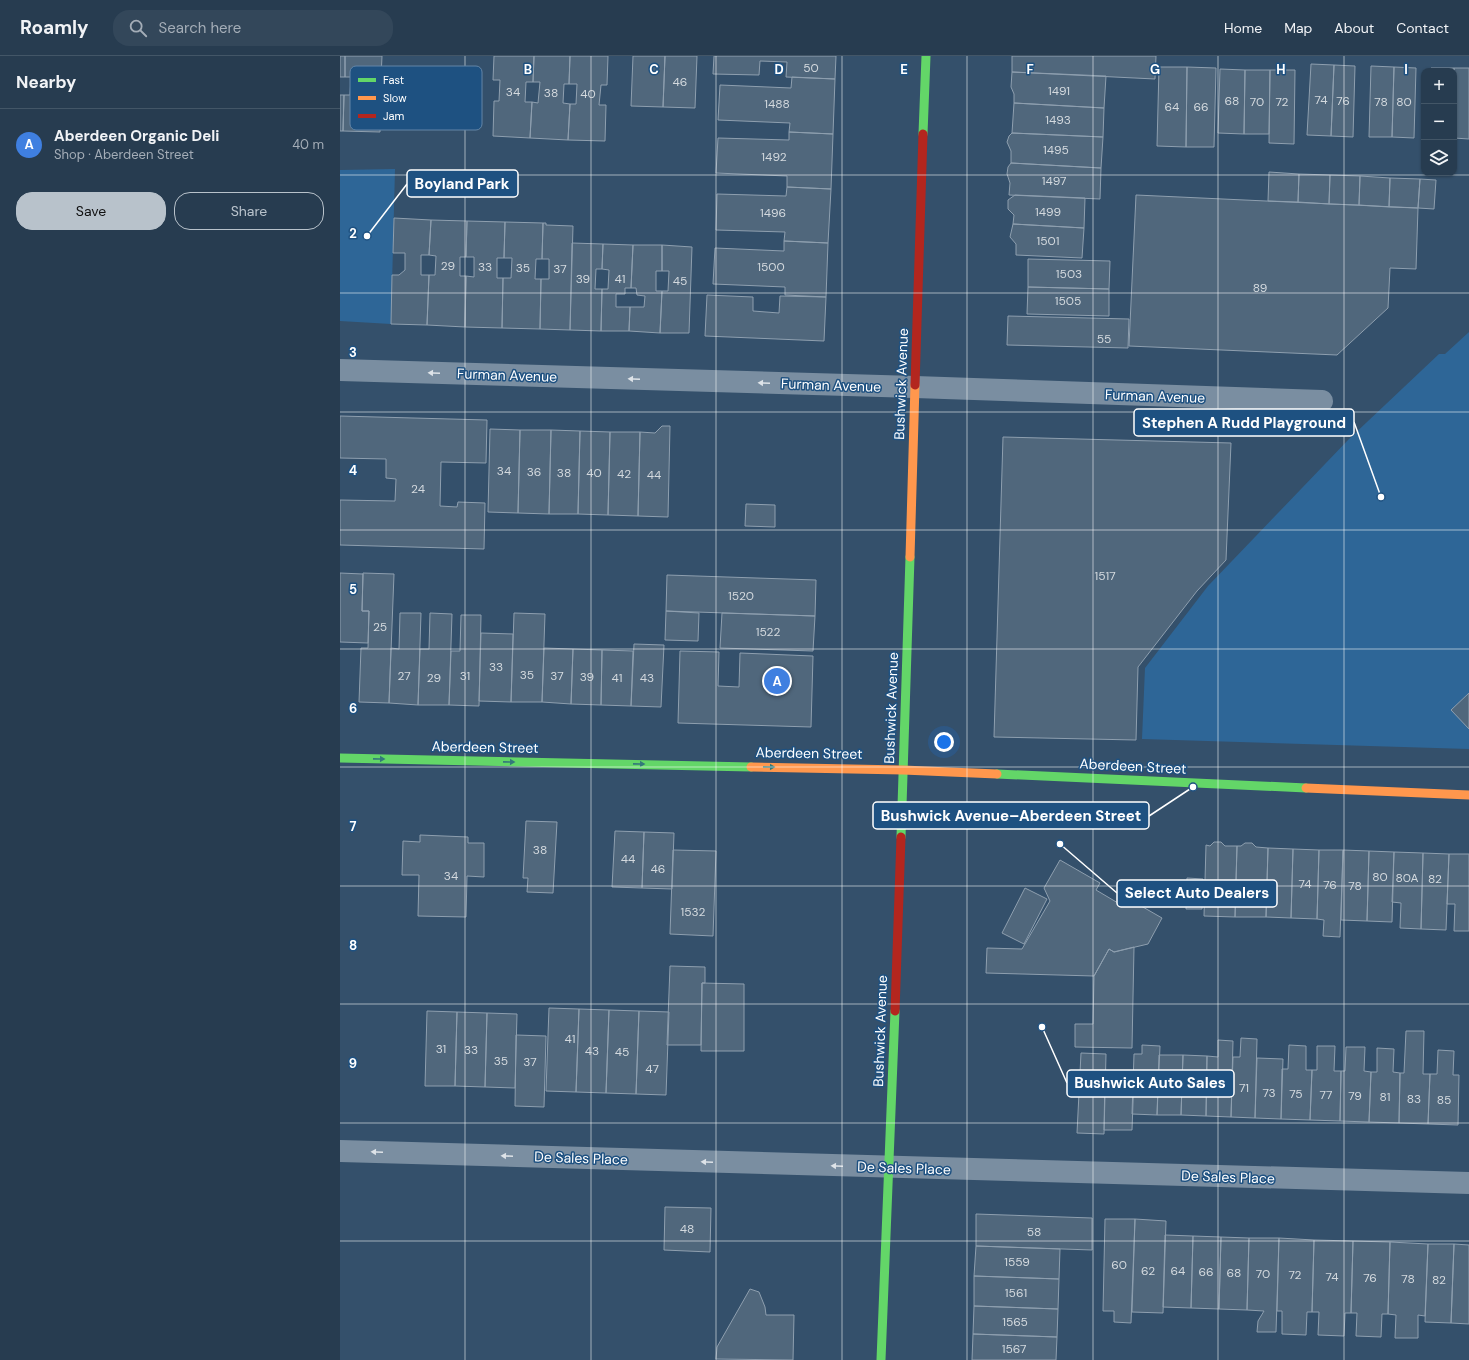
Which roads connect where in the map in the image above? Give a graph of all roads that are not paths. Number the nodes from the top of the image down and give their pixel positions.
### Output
1 (926, 56) edge
2 (340, 370) edge
3 (915, 387) junction
4 (1322, 402) dead end
5 (340, 758) edge
6 (903, 770) junction
7 (1469, 795) edge
8 (340, 1151) edge
9 (890, 1168) junction
10 (1469, 1183) edge
11 (881, 1360) edge

1 - 3 main road, Bushwick Avenue
3 -> 2 street, Furman Avenue
3 - 4 street, Furman Avenue
3 - 6 main road, Bushwick Avenue
5 -> 6 main road, Aberdeen Street
6 - 7 main road, Aberdeen Street
6 - 9 main road, Bushwick Avenue
9 -> 8 street, De Sales Place
9 - 10 street, De Sales Place
9 - 11 main road, Bushwick Avenue

